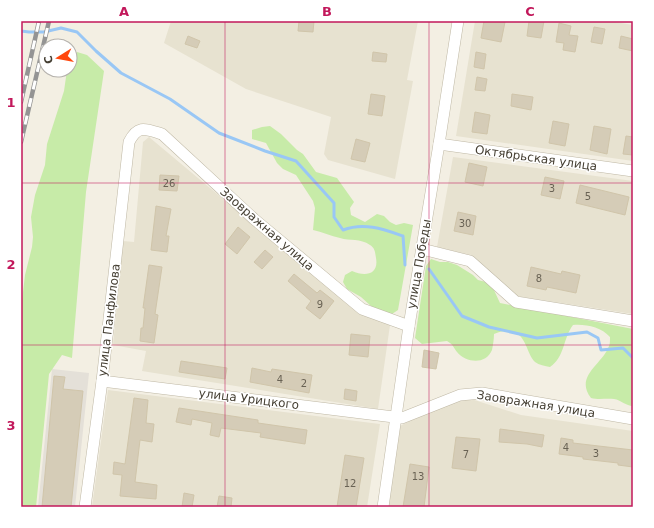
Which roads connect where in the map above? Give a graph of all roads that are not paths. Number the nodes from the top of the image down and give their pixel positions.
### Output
1 (458, 21) edge
2 (133, 134) joint
3 (439, 144) junction
4 (633, 171) edge
5 (422, 249) junction
6 (633, 321) edge
7 (409, 326) junction
8 (102, 380) junction
9 (396, 416) junction
10 (633, 419) edge
11 (85, 507) edge
12 (383, 507) edge

1 - 3 street, улица Победы
2 - 7 street, Заовражная улица
2 - 8 street, улица Панфилова
3 - 4 street, Октябрьская улица
3 - 5 street, улица Победы
5 - 6 street
5 - 7 street, улица Победы
7 - 9 street, улица Победы
8 - 9 street, улица Урицкого
8 - 11 street, улица Панфилова
9 - 10 street, Заовражная улица
9 - 12 street, улица Победы

